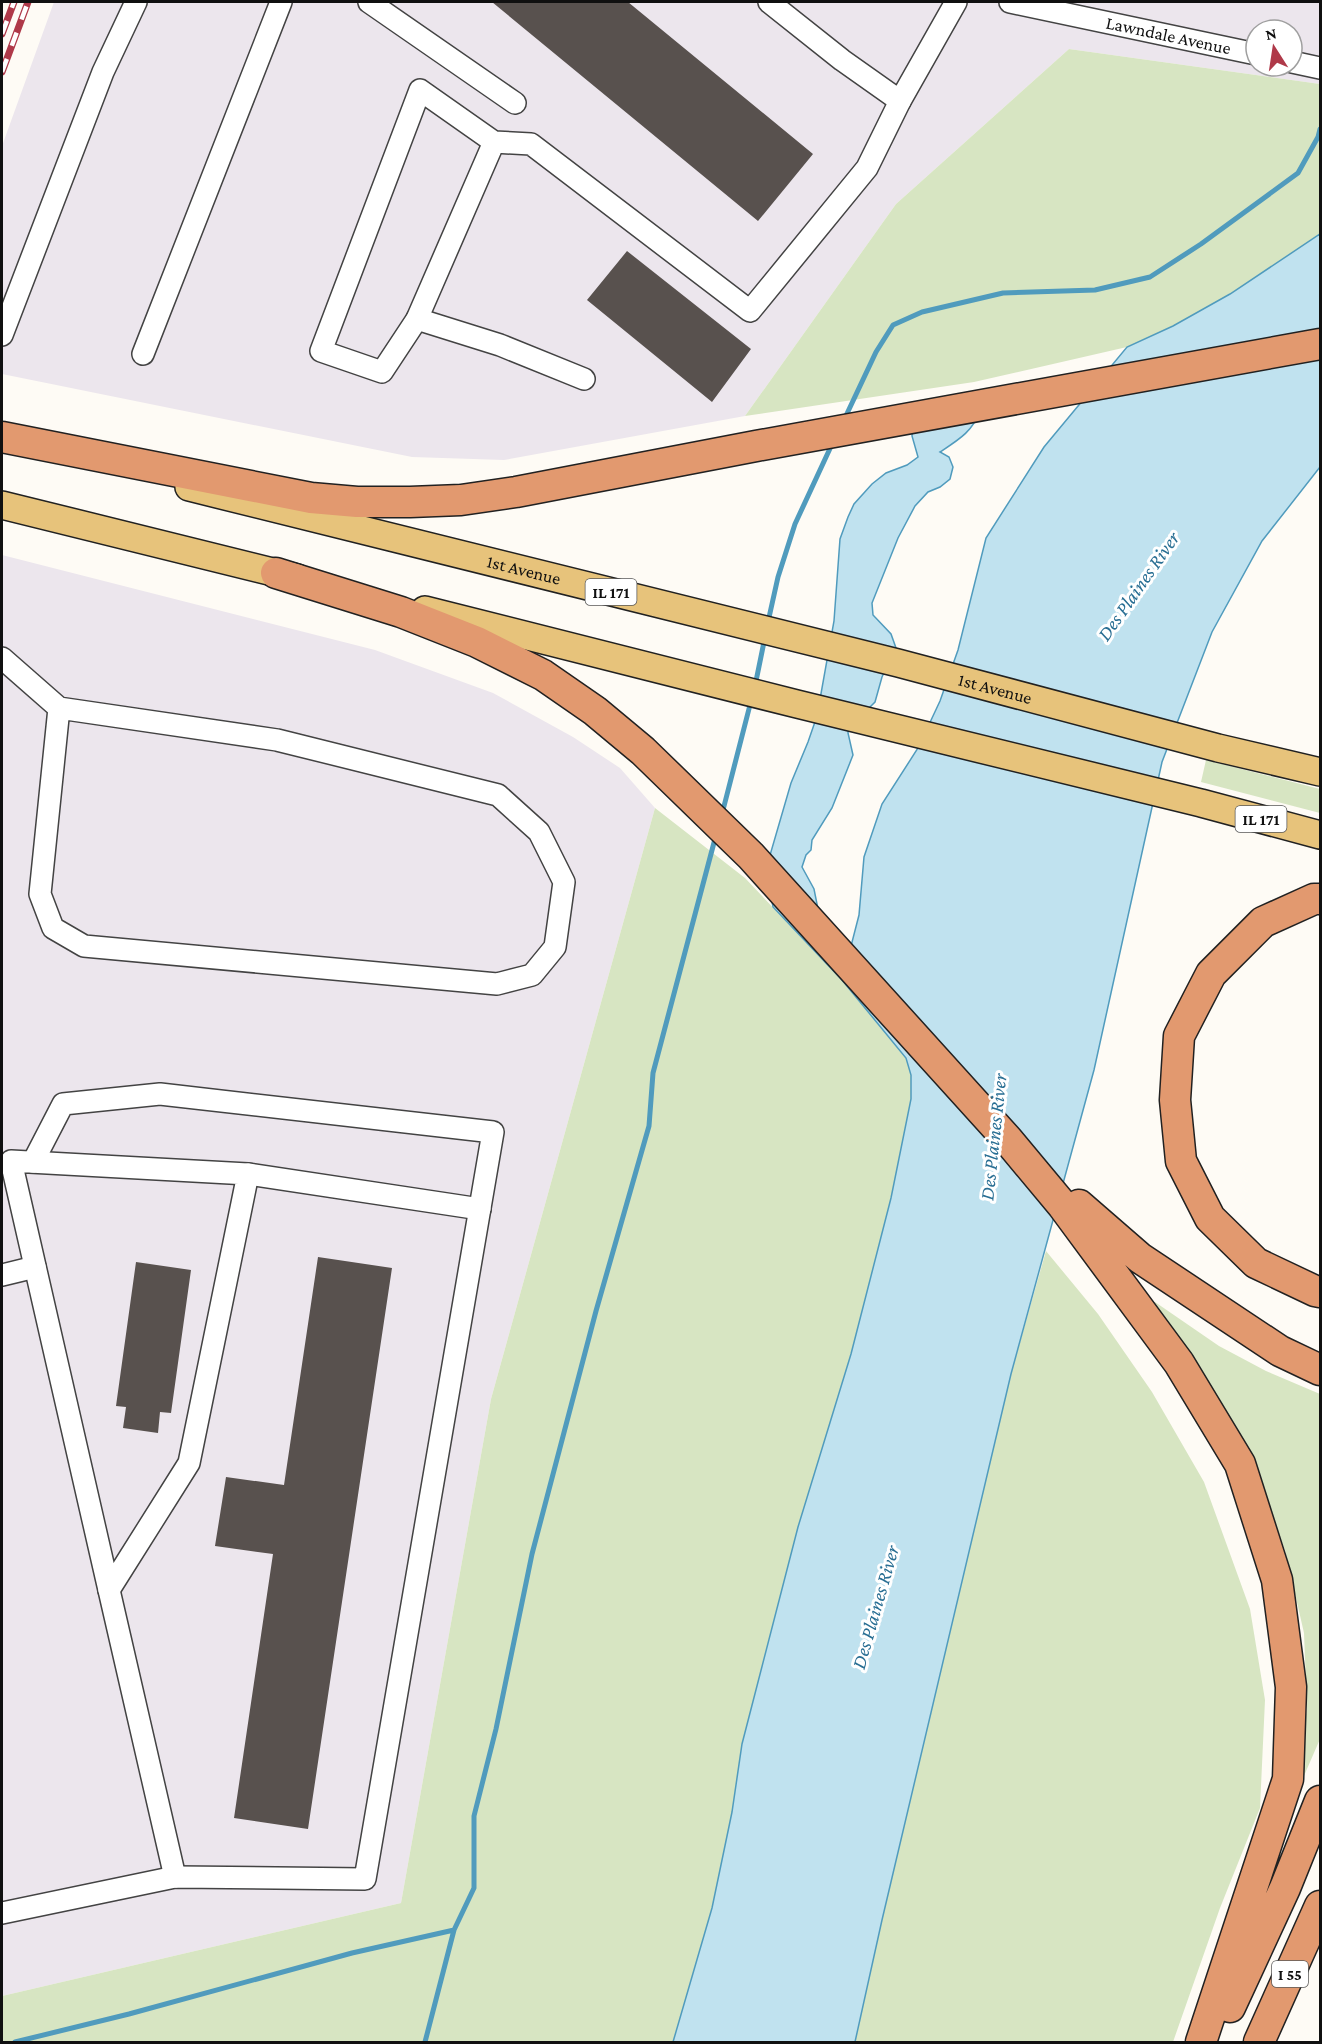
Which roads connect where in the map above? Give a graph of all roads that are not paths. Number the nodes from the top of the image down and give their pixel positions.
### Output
1 (136, 2) edge
2 (281, 2) edge
3 (369, 2) edge
4 (770, 2) edge
5 (956, 2) edge
6 (1010, 2) edge
7 (1244, 51) edge
8 (1304, 65) edge
9 (1320, 68) edge
10 (900, 101) junction
11 (515, 103) dead end
12 (494, 142) junction
13 (417, 319) junction
14 (2, 335) edge
15 (1320, 344) edge
16 (144, 354) dead end
17 (584, 379) dead end
18 (2, 439) edge
19 (2, 505) edge
20 (276, 573) junction
21 (2, 658) edge
22 (59, 708) junction
23 (1320, 772) edge
24 (1320, 835) edge
25 (1320, 898) edge
26 (1008, 1140) junction
27 (33, 1162) junction
28 (248, 1174) junction
29 (480, 1209) junction
30 (35, 1267) junction
31 (2, 1275) edge
32 (1320, 1292) edge
33 (1320, 1370) edge
34 (109, 1590) junction
35 (1320, 1801) edge
36 (175, 1877) junction
37 (1320, 1906) edge
38 (2, 1913) edge
39 (1202, 2043) edge
40 (1214, 2043) edge
41 (1259, 2043) edge

1 - 14 street
2 - 16 street
3 - 11 street
4 - 10 street
5 - 10 street
6 - 7 street, Lawndale Avenue
8 - 9 street
10 - 12 street
12 - 13 street
12 - 13 street
13 - 17 street
15 - 18 highway
18 - 23 main road, 1st Avenue / IL 171
19 - 20 main road, IL 171
20 - 24 main road, IL 171
20 - 26 highway
21 - 22 street
22 - 22 street
25 - 32 highway
26 - 33 highway
26 - 39 highway
27 - 28 street
27 - 29 street
27 - 30 street
28 - 29 street
28 - 34 street
29 - 36 street
30 - 31 street
30 - 34 street
34 - 36 street
35 - 40 highway
36 - 38 street
37 - 41 highway, I 55

